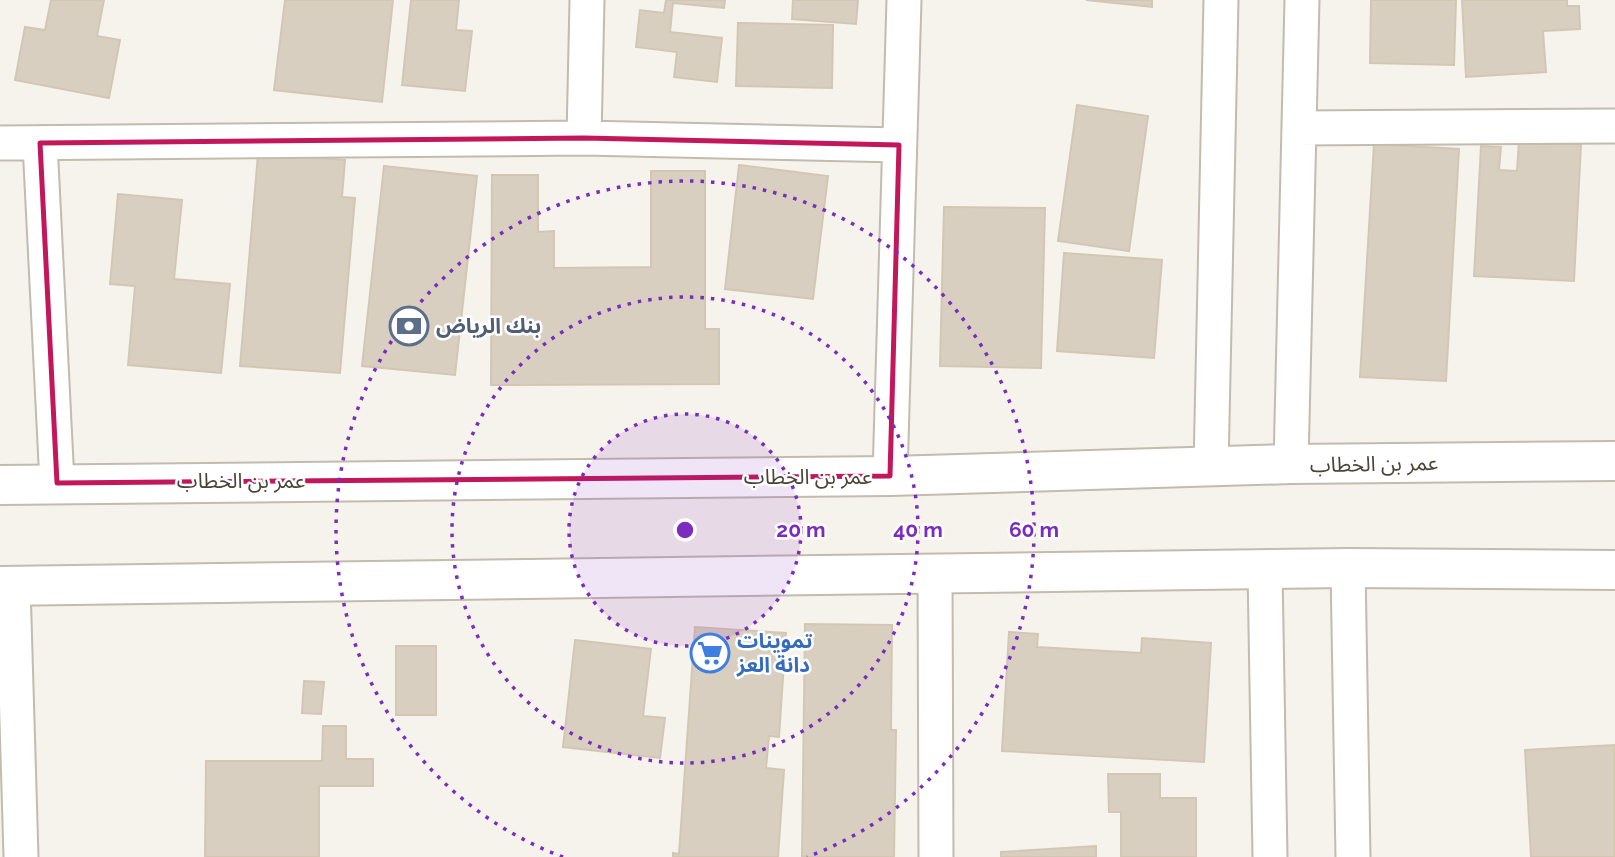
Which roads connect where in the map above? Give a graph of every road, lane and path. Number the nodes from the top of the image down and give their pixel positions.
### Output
1 (587, 0) edge
2 (904, 0) edge
3 (1221, 0) edge
4 (1302, 0) edge
5 (1615, 126) edge
6 (1299, 128) junction
7 (584, 138) junction
8 (0, 143) edge
9 (40, 143) junction
10 (899, 145) junction
11 (1615, 461) edge
12 (1290, 464) junction
13 (1211, 468) junction
14 (890, 476) junction
15 (57, 483) junction
16 (0, 485) edge
17 (1348, 568) junction
18 (1265, 570) junction
19 (1615, 570) edge
20 (934, 573) junction
21 (6, 585) edge
22 (21, 857) edge
23 (936, 857) edge
24 (1270, 857) edge
25 (1353, 857) edge

1 - 7 street
2 - 10 street
3 - 13 street
4 - 6 street
5 - 6 street
6 - 12 street
7 - 9 street
7 - 10 street
8 - 9 street
9 - 15 street
10 - 14 street
11 - 12 street, عمر بن الخطاب
12 - 13 street, عمر بن الخطاب
13 - 14 street, عمر بن الخطاب
14 - 15 street, عمر بن الخطاب
15 - 16 street, عمر بن الخطاب
17 - 18 street
17 - 19 street
17 - 25 street
18 - 20 street
18 - 24 street
20 - 21 street
20 - 23 street
21 - 22 street

